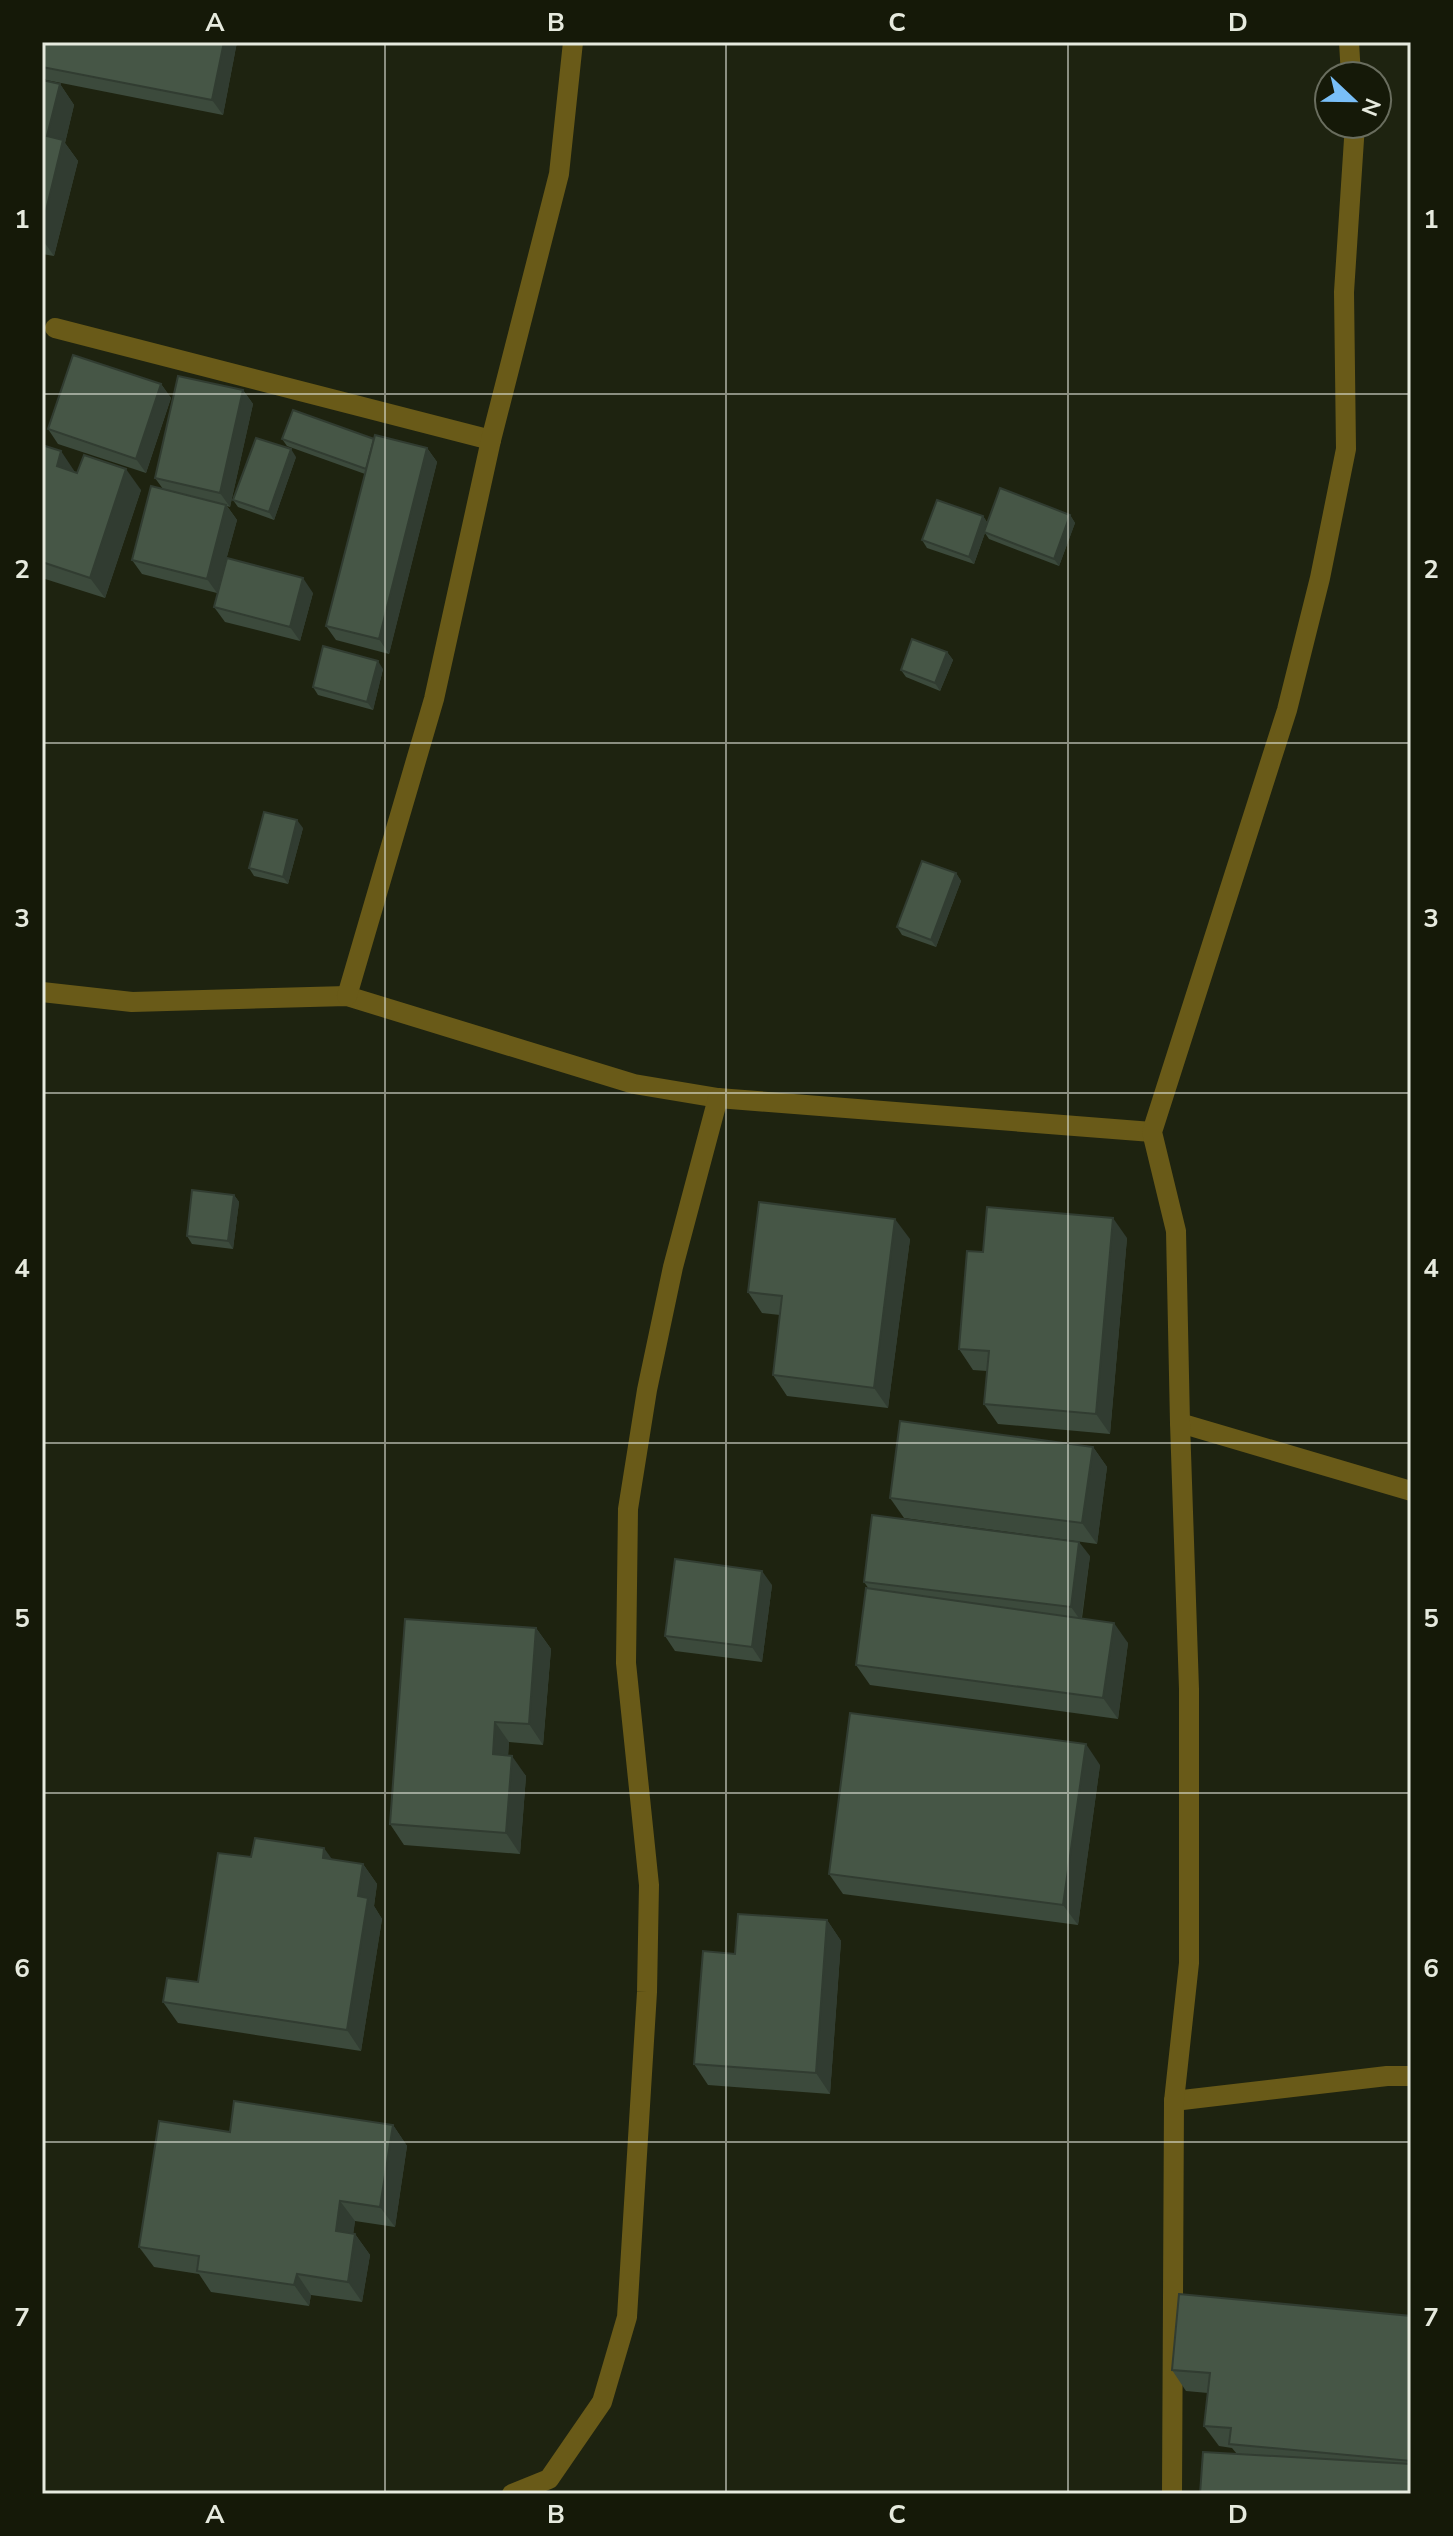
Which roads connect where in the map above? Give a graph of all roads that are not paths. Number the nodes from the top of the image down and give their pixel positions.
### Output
1 (573, 42) edge
2 (1354, 140) edge
3 (55, 328) dead end
4 (491, 440) junction
5 (42, 992) edge
6 (347, 996) junction
7 (718, 1098) junction
8 (1152, 1132) junction
9 (1180, 1423) junction
10 (1411, 1491) edge
11 (1411, 2076) edge
12 (1174, 2101) junction
13 (512, 2494) edge
14 (1172, 2494) edge

1 - 4 street
2 - 8 street
3 - 4 street
4 - 6 street
5 - 6 street
6 - 7 street
7 - 8 street
7 - 13 street
8 - 9 street
9 - 10 street
9 - 12 street
11 - 12 street
12 - 14 street

